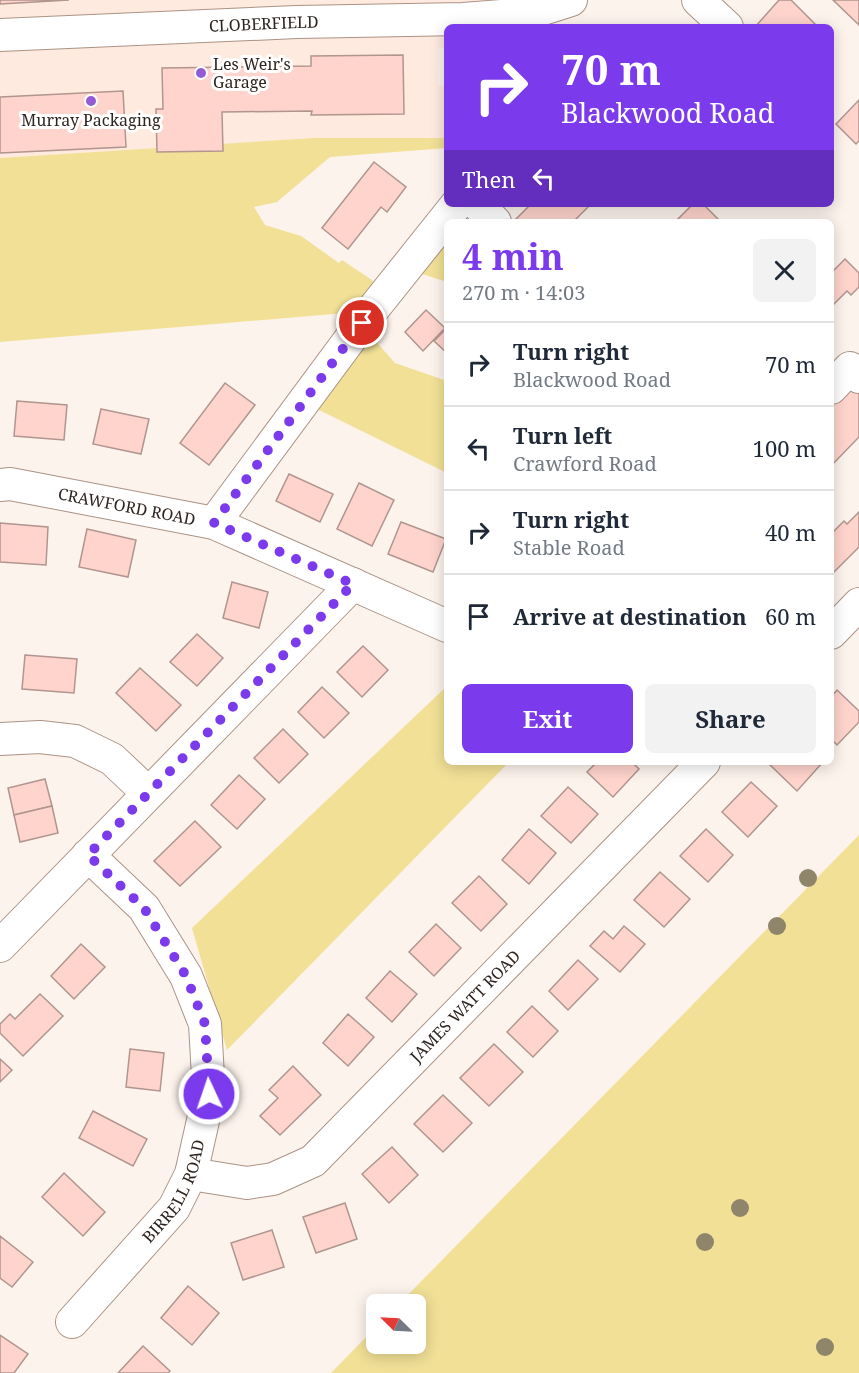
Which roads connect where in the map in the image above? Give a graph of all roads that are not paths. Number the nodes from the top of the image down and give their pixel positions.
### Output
1 (571, 0) edge
2 (698, 0) edge
3 (463, 9) edge
4 (536, 14) edge
5 (724, 24) edge
6 (0, 35) edge
7 (455, 207) edge
8 (480, 207) edge
9 (445, 219) edge
10 (492, 219) edge
11 (444, 220) edge
12 (859, 377) edge
13 (834, 385) edge
14 (0, 485) edge
15 (214, 523) junction
16 (353, 584) junction
17 (859, 604) edge
18 (444, 625) edge
19 (834, 630) edge
20 (0, 739) edge
21 (701, 765) edge
22 (148, 793) junction
23 (88, 855) junction
24 (0, 946) edge
25 (191, 1174) junction
26 (72, 1322) dead end

1 - 4 street, CLOBERFIELD
2 - 5 street
3 - 4 street, CLOBERFIELD
3 - 6 street, CLOBERFIELD
7 - 9 street
8 - 10 street
11 - 15 street
12 - 13 street
14 - 15 street, CRAWFORD ROAD
15 - 16 street, CRAWFORD ROAD
16 - 18 street, CRAWFORD ROAD
16 - 22 street
17 - 19 street
20 - 22 street
21 - 25 street, JAMES WATT ROAD
22 - 23 street
23 - 24 street
23 - 25 street, BIRRELL ROAD
25 - 26 street, BIRRELL ROAD

